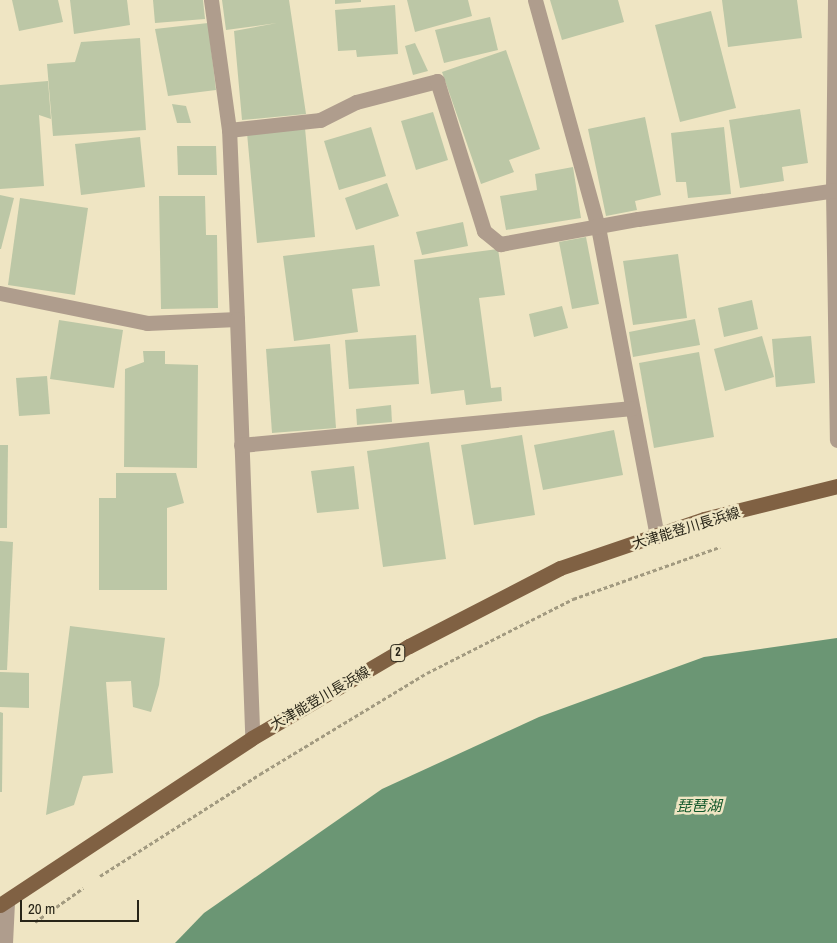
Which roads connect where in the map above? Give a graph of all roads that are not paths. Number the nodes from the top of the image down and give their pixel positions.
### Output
1 (211, 0) edge
2 (535, 0) edge
3 (835, 0) edge
4 (228, 130) junction
5 (835, 190) edge
6 (598, 227) junction
7 (0, 293) edge
8 (237, 319) junction
9 (632, 408) junction
10 (837, 440) edge
11 (241, 445) junction
12 (837, 486) edge
13 (657, 536) junction
14 (252, 738) junction
15 (3, 904) edge
16 (6, 943) edge

1 - 4 street
2 - 6 street
3 - 5 street
4 - 6 street
4 - 8 street
5 - 6 street
5 - 10 street
6 - 9 street
7 - 8 street
8 - 11 street
9 - 11 street
9 - 13 street
11 - 14 street
12 - 13 main road, 大津能登川長浜線 / 2
13 - 14 main road, 大津能登川長浜線 / 2
14 - 15 main road, 大津能登川長浜線 / 2
15 - 16 street

